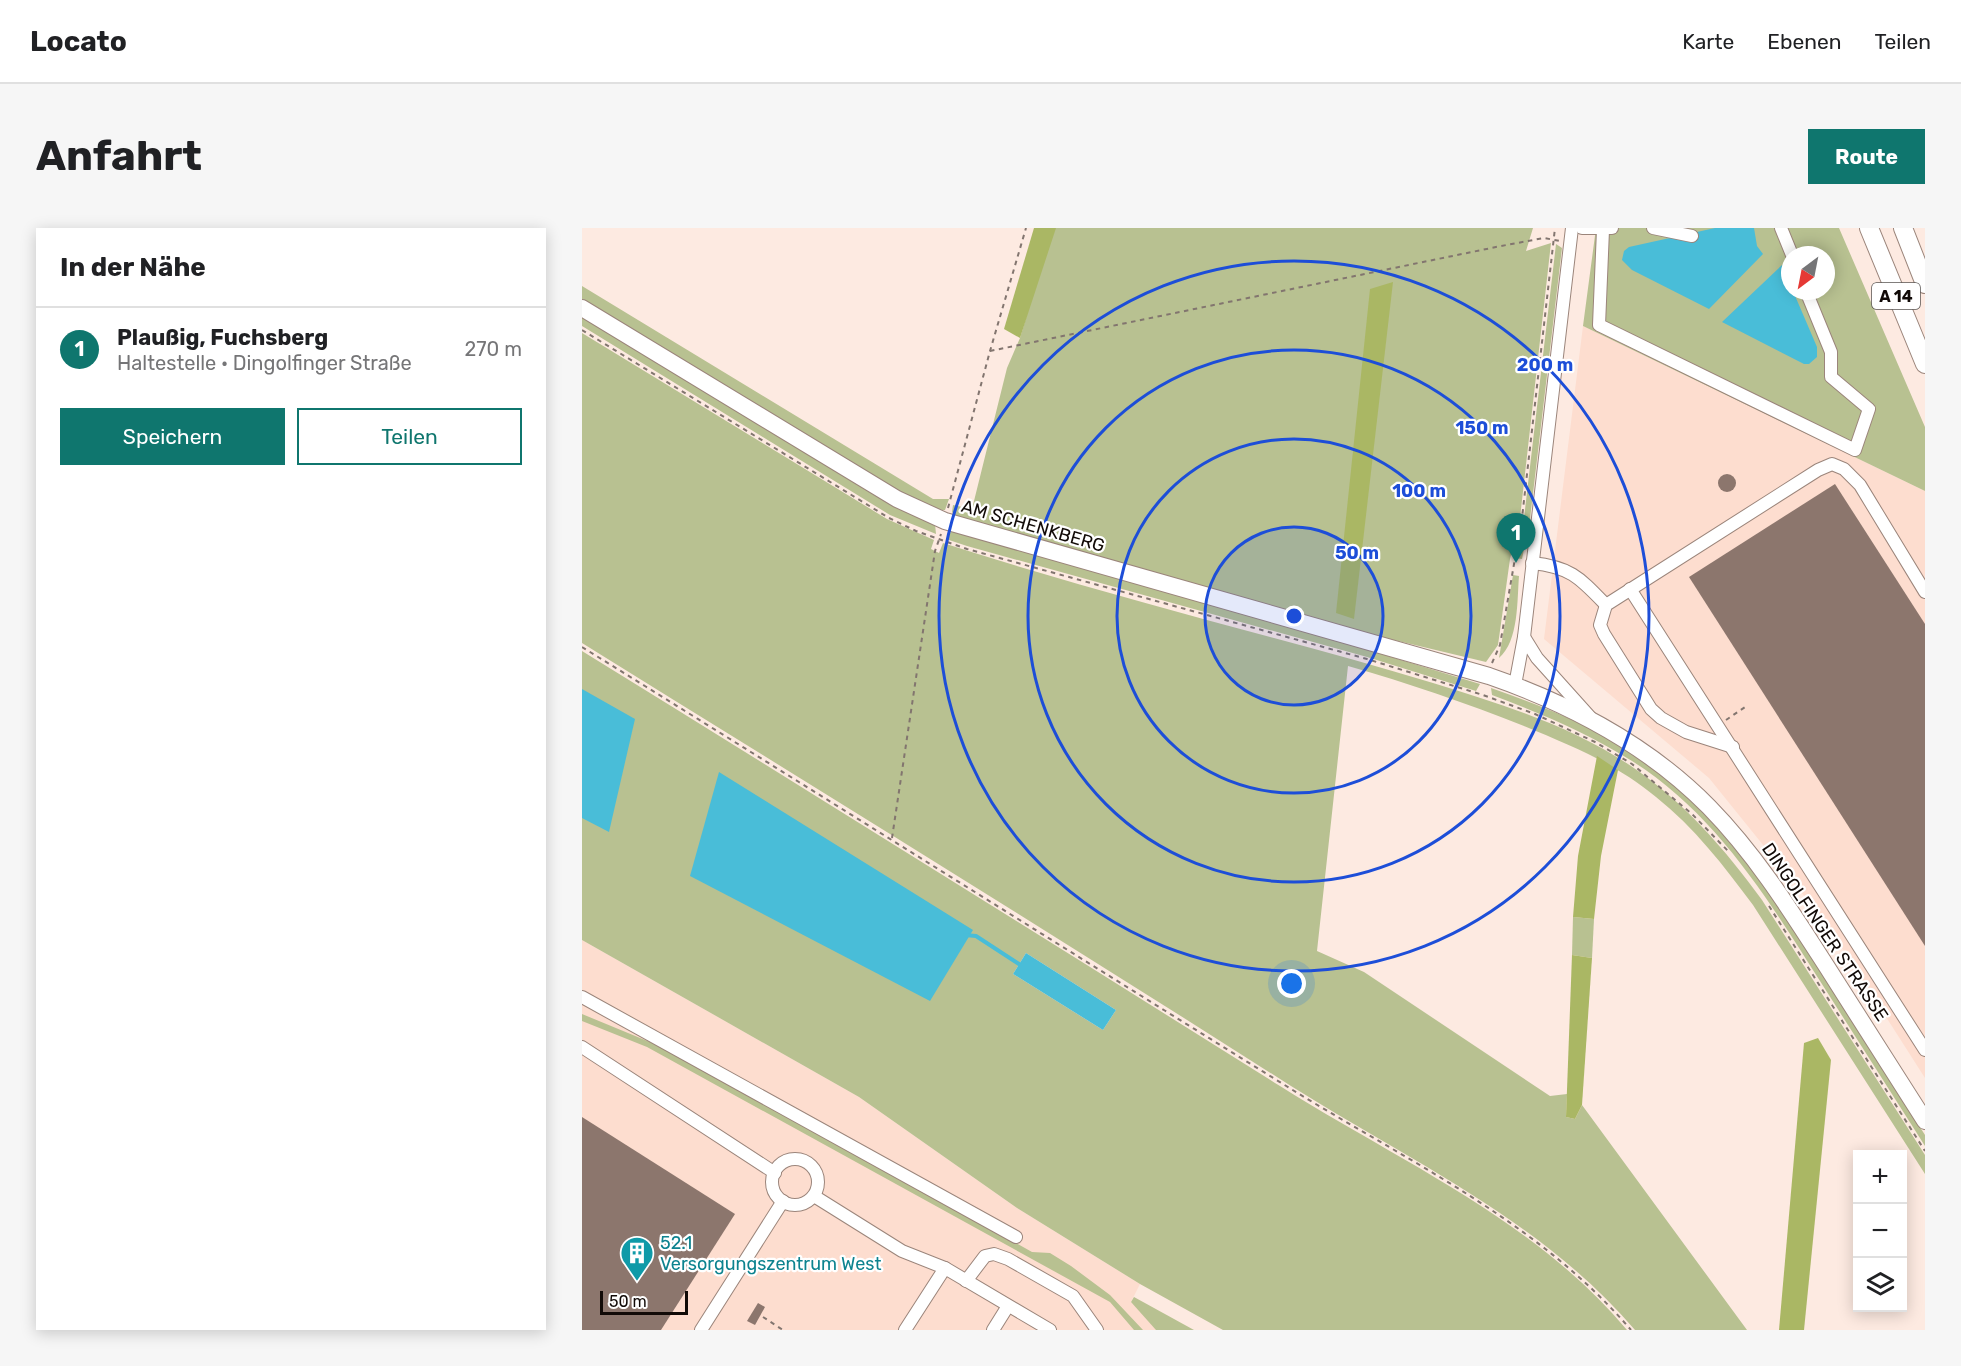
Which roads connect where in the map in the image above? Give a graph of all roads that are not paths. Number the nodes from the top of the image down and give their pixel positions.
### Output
1 (1572, 228) edge
2 (1581, 228) edge
3 (1653, 228) edge
4 (1781, 228) edge
5 (1869, 228) edge
6 (1903, 228) edge
7 (1607, 229) edge
8 (1692, 236) dead end
9 (1788, 246) edge
10 (1925, 284) edge
11 (1810, 300) edge
12 (582, 308) edge
13 (1925, 364) edge
14 (1532, 563) junction
15 (1630, 589) junction
16 (1925, 592) edge
17 (1606, 605) junction
18 (1524, 637) junction
19 (1515, 685) junction
20 (1593, 720) junction
21 (1733, 747) junction
22 (582, 997) edge
23 (582, 1047) edge
24 (1925, 1050) edge
25 (1925, 1121) edge
26 (775, 1173) junction
27 (814, 1196) junction
28 (783, 1201) junction
29 (1016, 1237) dead end
30 (945, 1268) junction
31 (966, 1281) junction
32 (1008, 1306) junction
33 (701, 1330) edge
34 (904, 1330) edge
35 (993, 1330) edge
36 (1050, 1330) edge
37 (1097, 1330) edge

1 - 14 street
2 - 7 street
3 - 8 street
4 - 9 street
5 - 13 highway, A 14
6 - 10 highway, A 14
7 - 11 street
12 - 19 main road, AM SCHENKBERG
14 - 17 street
14 - 18 street
15 - 16 street
15 - 17 street
15 - 21 street
17 - 21 street
18 - 19 street
18 - 20 street
19 - 20 main road, DINGOLFINGER STRASSE
20 - 25 main road, DINGOLFINGER STRASSE
21 - 24 street
22 - 29 street
23 - 26 street
26 - 27 street
26 - 28 street
27 - 28 street
27 - 30 street
28 - 33 street
30 - 31 street
30 - 34 street
31 - 32 street
31 - 37 street
32 - 35 street
32 - 36 street

